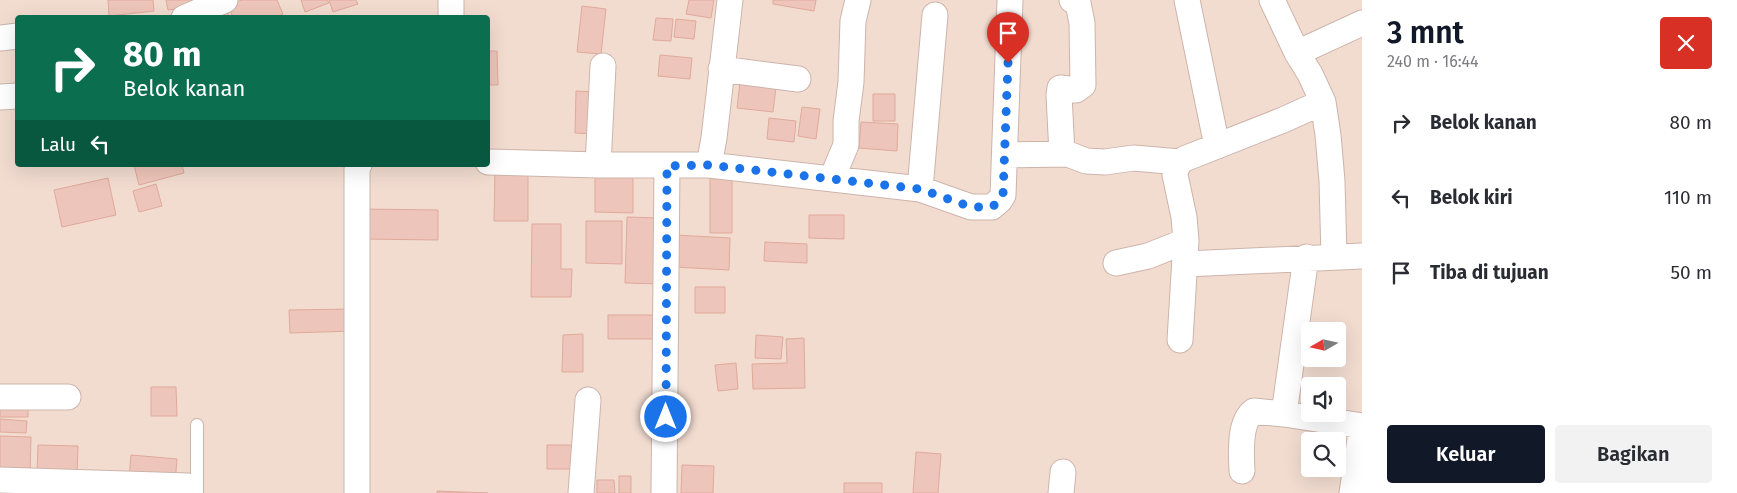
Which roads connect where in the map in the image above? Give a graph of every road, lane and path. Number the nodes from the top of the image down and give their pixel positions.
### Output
1 (225, 0) edge
2 (451, 0) edge
3 (730, 0) edge
4 (858, 0) edge
5 (1010, 0) edge
6 (1072, 0) edge
7 (1187, 0) edge
8 (1272, 0) edge
9 (191, 15) edge
10 (451, 15) edge
11 (934, 15) dead end
12 (1362, 23) edge
13 (15, 36) edge
14 (0, 38) edge
15 (1297, 53) junction
16 (603, 66) dead end
17 (721, 69) junction
18 (798, 79) dead end
19 (15, 96) edge
20 (0, 98) edge
21 (1323, 102) junction
22 (1217, 146) junction
23 (1062, 154) junction
24 (1005, 155) junction
25 (490, 162) edge
26 (1180, 162) junction
27 (598, 165) junction
28 (709, 165) junction
29 (667, 166) junction
30 (358, 167) edge
31 (832, 178) junction
32 (920, 189) junction
33 (1186, 252) junction
34 (1362, 256) edge
35 (1306, 257) junction
36 (1334, 257) junction
37 (1116, 263) dead end
38 (1180, 340) dead end
39 (68, 396) dead end
40 (0, 397) edge
41 (588, 400) dead end
42 (1284, 414) junction
43 (197, 425) dead end
44 (1362, 426) edge
45 (1242, 471) dead end
46 (0, 480) edge
47 (189, 493) edge
48 (197, 493) edge
49 (357, 493) edge
50 (581, 493) edge
51 (664, 493) edge
52 (1352, 493) edge

1 - 9 street
2 - 10 street
3 - 17 street
4 - 31 street
5 - 24 street
6 - 23 street
7 - 22 street
8 - 15 street
11 - 32 street
12 - 15 street
13 - 14 street
15 - 21 street
16 - 27 street
17 - 18 street
17 - 28 street
19 - 20 street
21 - 22 street
21 - 36 street
22 - 26 street
23 - 24 street
23 - 26 street
24 - 32 street
25 - 27 street
26 - 33 street
27 - 29 street
28 - 29 street
28 - 31 street
29 - 51 street
30 - 49 street
31 - 32 street
33 - 35 street
33 - 37 street
33 - 38 street
34 - 36 street
35 - 36 street
35 - 42 street
39 - 40 street
41 - 50 street
42 - 44 street
42 - 45 street
43 - 48 lane
44 - 52 street
46 - 47 street

